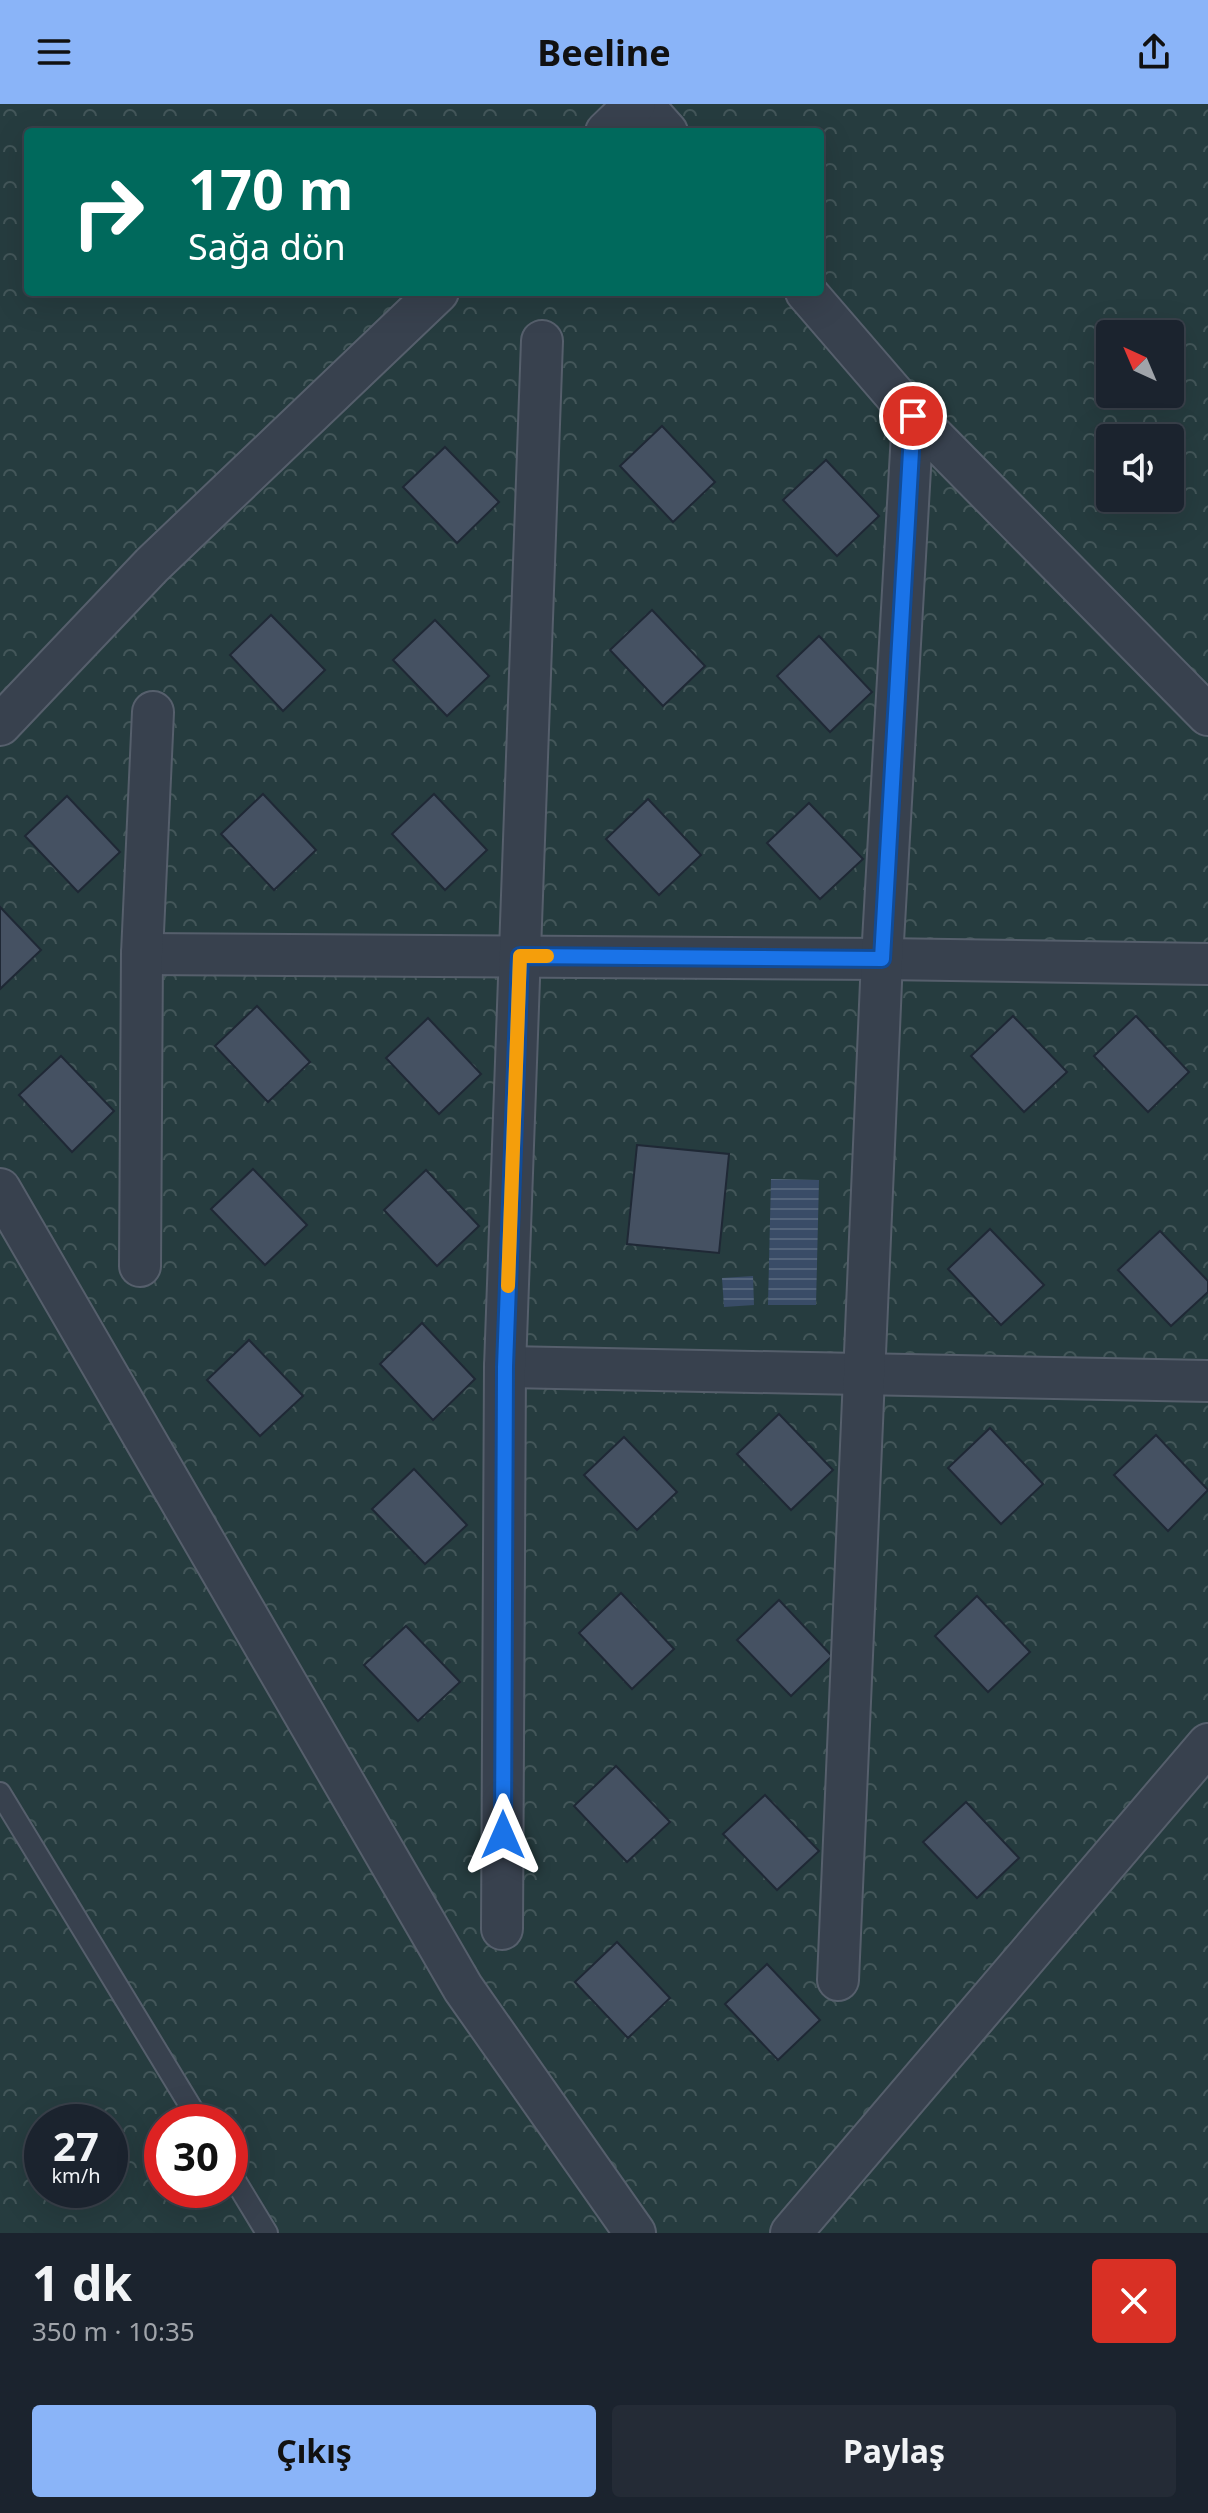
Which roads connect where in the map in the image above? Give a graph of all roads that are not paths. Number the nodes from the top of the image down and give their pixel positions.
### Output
1 (635, 104) edge
2 (642, 104) edge
3 (610, 128) edge
4 (663, 128) edge
5 (434, 296) edge
6 (809, 296) edge
7 (542, 341) dead end
8 (913, 416) junction
9 (153, 712) dead end
10 (1208, 715) edge
11 (0, 725) edge
12 (142, 954) junction
13 (520, 956) junction
14 (882, 959) junction
15 (1208, 964) edge
16 (0, 1189) edge
17 (140, 1266) dead end
18 (505, 1367) junction
19 (864, 1374) junction
20 (1208, 1381) edge
21 (1208, 1744) edge
22 (0, 1793) edge
23 (502, 1929) dead end
24 (838, 1980) dead end
25 (189, 2104) edge
26 (248, 2202) edge
27 (267, 2233) edge
28 (635, 2233) edge
29 (791, 2233) edge

1 - 3 street
2 - 4 street
5 - 11 street
6 - 8 street
7 - 13 street
8 - 10 street
8 - 14 street
9 - 12 street
12 - 13 street
12 - 17 street
13 - 14 street
13 - 18 street
14 - 15 street
14 - 19 street
16 - 28 street
18 - 19 street
18 - 23 street
19 - 20 street
19 - 24 street
21 - 29 street
22 - 25 lane
26 - 27 lane

